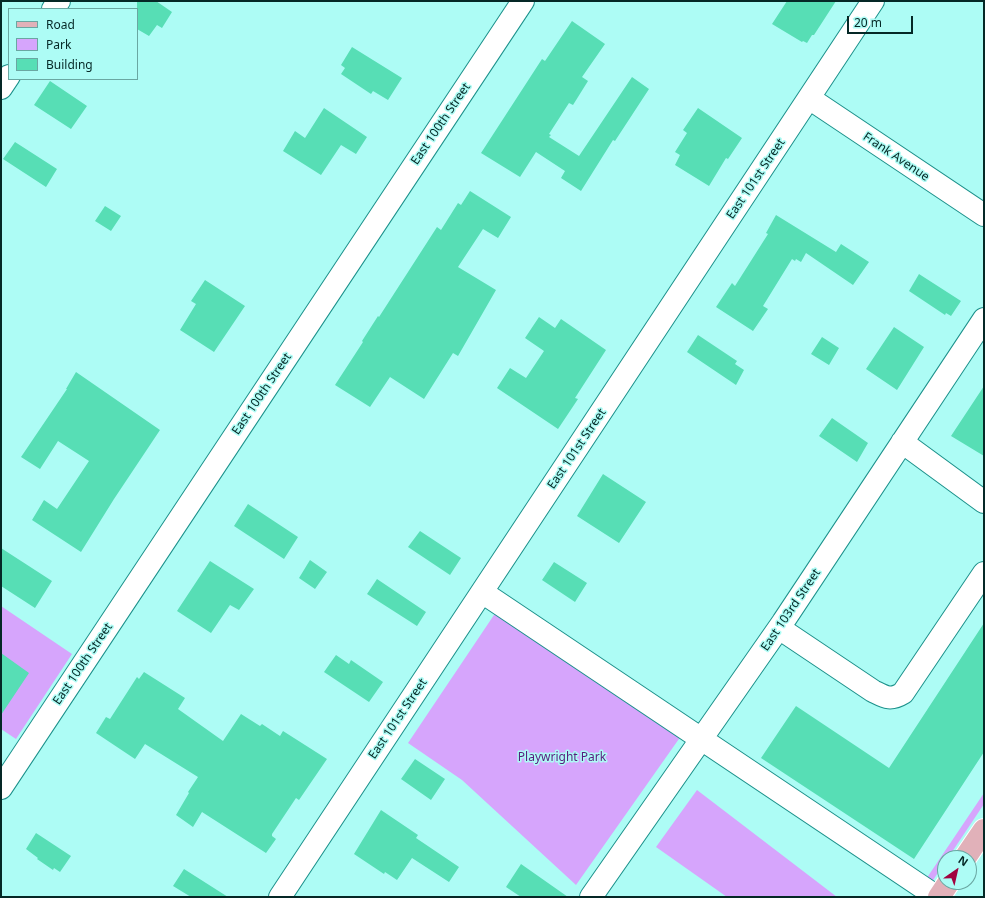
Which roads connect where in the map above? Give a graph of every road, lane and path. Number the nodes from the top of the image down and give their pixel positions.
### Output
1 (522, 1) edge
2 (873, 1) edge
3 (8, 78) edge
4 (1, 88) edge
5 (809, 98) junction
6 (984, 215) edge
7 (984, 319) edge
8 (902, 442) junction
9 (984, 502) edge
10 (984, 573) edge
11 (482, 592) junction
12 (779, 628) junction
13 (701, 740) junction
14 (4, 778) edge
15 (984, 830) edge
16 (970, 850) edge
17 (280, 897) edge
18 (591, 897) edge
19 (938, 897) edge

1 - 14 street, East 100th Street
2 - 5 street, East 101st Street
3 - 4 street
5 - 6 street, Frank Avenue
5 - 11 street, East 101st Street
7 - 8 street, East 103rd Street
8 - 9 street
8 - 12 street, East 103rd Street
10 - 12 street
11 - 13 street
11 - 17 street, East 101st Street
12 - 13 street, East 103rd Street
13 - 18 street, East 103rd Street
13 - 19 street
15 - 16 main road

